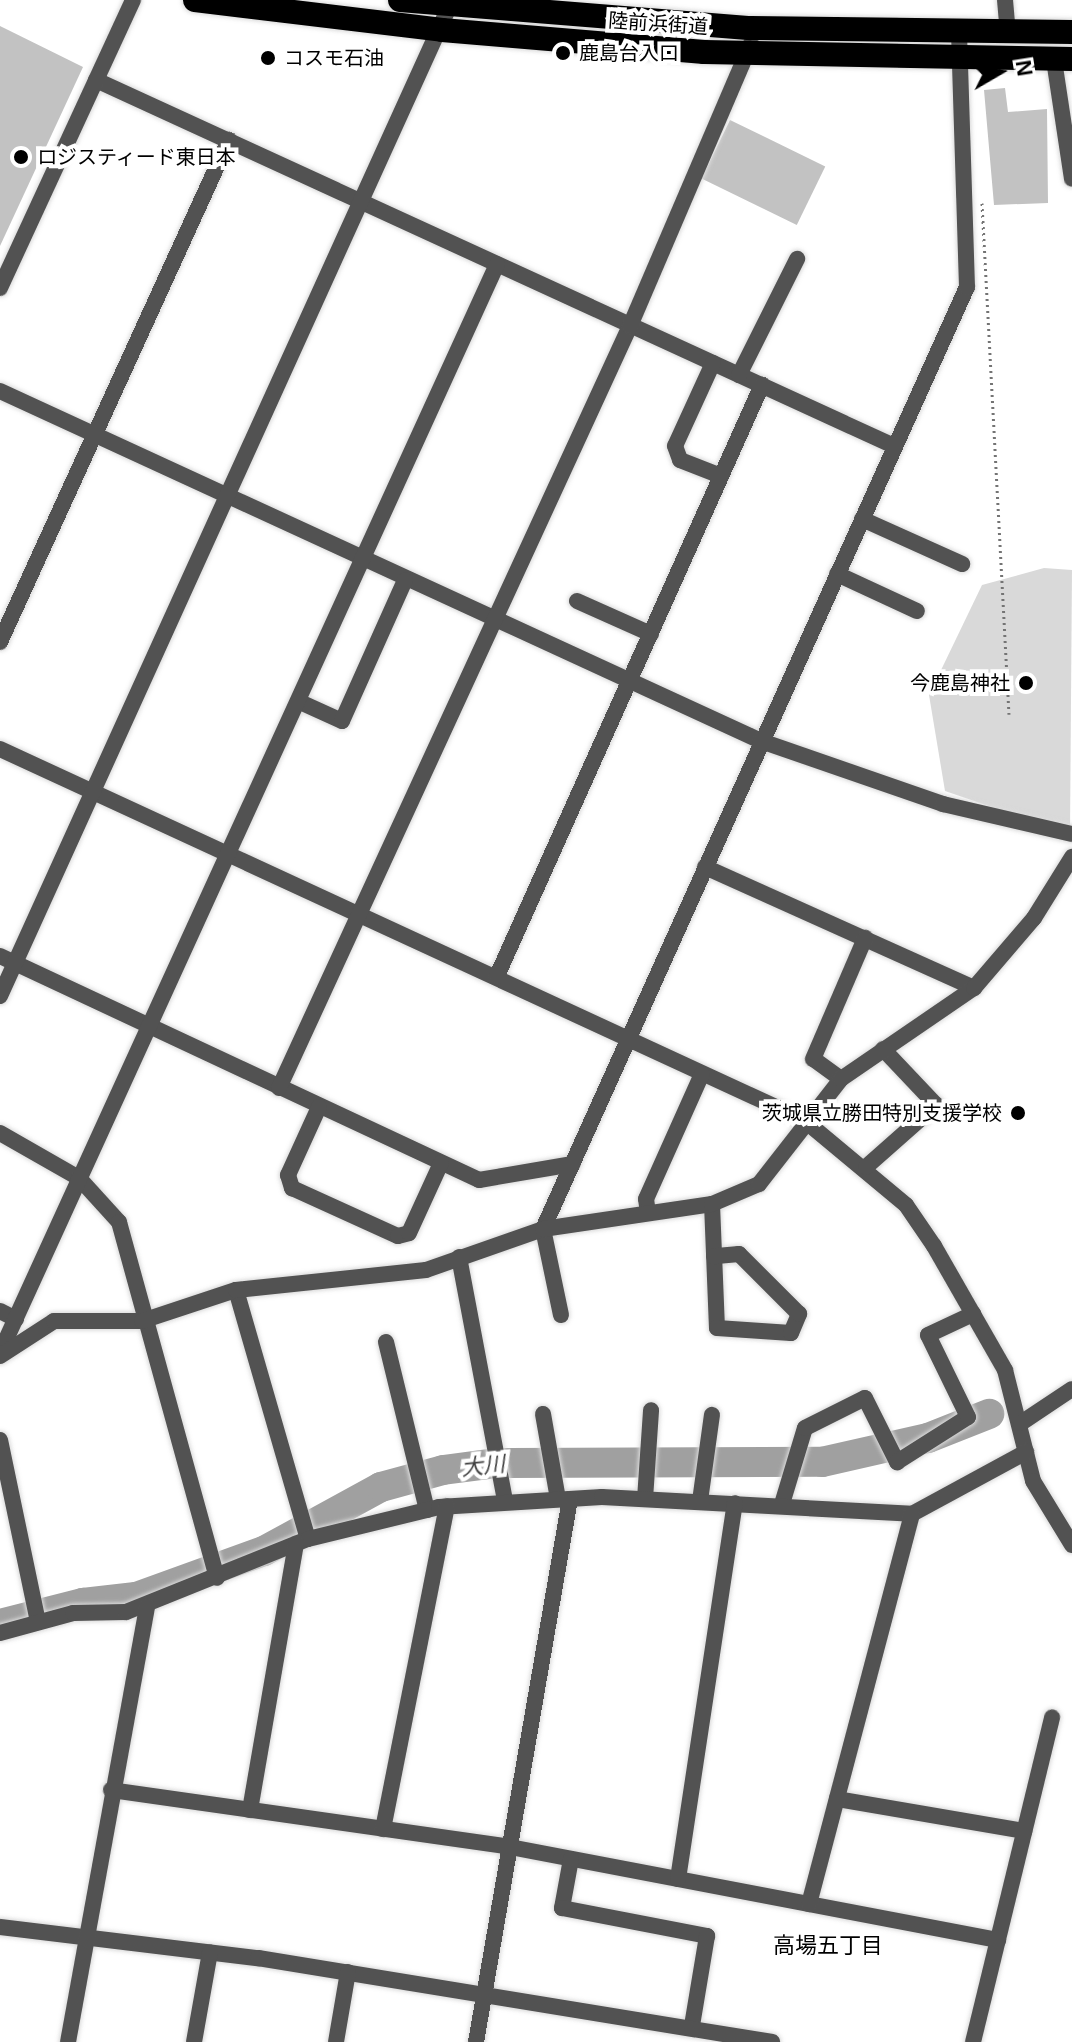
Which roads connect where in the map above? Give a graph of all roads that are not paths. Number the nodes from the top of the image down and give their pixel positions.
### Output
1 (133, 0) edge
2 (195, 0) edge
3 (400, 0) edge
4 (1005, 0) edge
5 (450, 5) junction
6 (751, 28) junction
7 (442, 30) junction
8 (1072, 32) edge
9 (959, 34) junction
10 (1008, 34) junction
11 (750, 54) junction
12 (959, 60) junction
13 (1063, 60) edge
14 (96, 80) junction
15 (229, 140) junction
16 (1072, 179) edge
17 (363, 203) junction
18 (797, 259) dead end
19 (497, 264) junction
20 (0, 288) edge
21 (630, 326) junction
22 (713, 363) junction
23 (739, 375) junction
24 (762, 385) junction
25 (0, 391) edge
26 (95, 433) junction
27 (894, 446) junction
28 (721, 476) junction
29 (227, 495) junction
30 (862, 519) junction
31 (362, 560) junction
32 (962, 564) dead end
33 (837, 574) junction
34 (405, 580) junction
35 (577, 601) dead end
36 (917, 611) dead end
37 (494, 619) junction
38 (651, 634) junction
39 (0, 642) edge
40 (628, 679) junction
41 (300, 702) junction
42 (761, 741) junction
43 (0, 749) edge
44 (93, 792) junction
45 (1072, 834) edge
46 (230, 854) junction
47 (1072, 857) edge
48 (705, 867) junction
49 (362, 915) junction
50 (865, 938) junction
51 (7, 960) edge
52 (497, 976) junction
53 (974, 988) junction
54 (0, 996) edge
55 (149, 1024) junction
56 (629, 1040) junction
57 (883, 1049) junction
58 (702, 1074) junction
59 (841, 1079) junction
60 (279, 1088) junction
61 (319, 1107) junction
62 (804, 1120) junction
63 (0, 1133) edge
64 (441, 1163) junction
65 (573, 1164) junction
66 (866, 1167) junction
67 (79, 1178) junction
68 (712, 1204) junction
69 (648, 1213) junction
70 (543, 1229) junction
71 (714, 1256) junction
72 (459, 1257) junction
73 (236, 1290) junction
74 (973, 1314) junction
75 (8, 1315) edge
76 (561, 1315) dead end
77 (142, 1321) junction
78 (386, 1342) dead end
79 (4, 1353) edge
80 (1072, 1389) edge
81 (651, 1410) dead end
82 (543, 1414) dead end
83 (712, 1415) dead end
84 (1021, 1423) junction
85 (0, 1440) edge
86 (1026, 1452) junction
87 (564, 1499) junction
88 (645, 1499) junction
89 (505, 1500) junction
90 (700, 1501) junction
91 (735, 1503) junction
92 (782, 1504) junction
93 (447, 1506) junction
94 (427, 1510) junction
95 (912, 1514) junction
96 (302, 1541) junction
97 (1072, 1545) edge
98 (217, 1578) junction
99 (147, 1606) junction
100 (38, 1622) junction
101 (0, 1633) edge
102 (1052, 1717) dead end
103 (111, 1790) junction
104 (837, 1799) junction
105 (250, 1810) junction
106 (383, 1829) junction
107 (1024, 1831) junction
108 (510, 1847) junction
109 (571, 1859) junction
110 (678, 1879) junction
111 (809, 1904) junction
112 (0, 1927) edge
113 (85, 1937) junction
114 (998, 1940) junction
115 (210, 1952) junction
116 (348, 1972) junction
117 (485, 1993) junction
118 (692, 2026) junction
119 (68, 2042) edge
120 (194, 2042) edge
121 (336, 2042) edge
122 (476, 2042) edge
123 (772, 2042) edge
124 (973, 2042) edge

1 - 14 street
2 - 7 highway, 陸前浜街道
3 - 5 highway, 陸前浜街道
4 - 10 street
5 - 6 highway, 陸前浜街道
5 - 7 street
6 - 9 highway, 陸前浜街道
6 - 11 street
7 - 11 highway, 陸前浜街道
7 - 17 street
8 - 10 highway, 陸前浜街道
9 - 10 highway, 陸前浜街道
9 - 12 street
11 - 12 highway, 陸前浜街道
11 - 21 street
12 - 13 highway, 陸前浜街道
12 - 27 street
13 - 16 street
14 - 15 street
14 - 20 street
15 - 17 street
15 - 26 street
17 - 19 street
17 - 29 street
18 - 23 street
19 - 21 street
19 - 31 street
21 - 22 street
21 - 37 street
22 - 23 street
22 - 28 street
23 - 24 street
24 - 27 street
24 - 28 street
25 - 26 street
26 - 29 street
26 - 39 street
27 - 30 street
28 - 38 street
29 - 31 street
29 - 44 street
30 - 32 street
30 - 33 street
31 - 34 street
31 - 41 street
33 - 36 street
33 - 42 street
34 - 37 street
34 - 41 street
35 - 38 street
37 - 40 street
37 - 49 street
38 - 40 street
40 - 42 street
40 - 52 street
41 - 46 street
42 - 45 street
42 - 48 street
43 - 44 street
44 - 46 street
44 - 51 street
46 - 49 street
46 - 55 street
47 - 53 street
48 - 50 street
48 - 56 street
49 - 52 street
49 - 60 street
50 - 53 street
50 - 59 street
51 - 54 street
51 - 55 street
52 - 56 street
53 - 57 street
55 - 60 street
55 - 67 street
56 - 58 street
56 - 65 street
57 - 59 street
57 - 66 street
58 - 62 street
58 - 69 street
59 - 62 street
60 - 61 street
61 - 64 street
61 - 64 street
62 - 66 street
62 - 68 street
63 - 67 street
64 - 65 street
65 - 70 street
66 - 74 street
67 - 75 street
67 - 77 street
68 - 69 street
68 - 71 street
69 - 70 street
70 - 72 street
70 - 76 street
71 - 71 street
72 - 73 street
72 - 89 street
73 - 77 street
73 - 96 street
74 - 84 street
74 - 92 street
75 - 79 street
77 - 79 street
77 - 98 street
78 - 94 street
80 - 84 street
81 - 88 street
82 - 87 street
83 - 90 street
84 - 86 street
85 - 100 street
86 - 95 street
86 - 97 street
87 - 88 street
87 - 89 street
87 - 108 street
88 - 90 street
89 - 93 street
90 - 91 street
91 - 92 street
91 - 110 street
92 - 95 street
93 - 94 street
93 - 106 street
94 - 96 street
95 - 104 street
96 - 98 street
96 - 105 street
98 - 99 street
99 - 100 street
99 - 103 street
100 - 101 street
102 - 107 street
103 - 105 street
103 - 113 street
104 - 107 street
104 - 111 street
105 - 106 street
106 - 108 street
107 - 114 street
108 - 109 street
108 - 117 street
109 - 110 street
109 - 118 street
110 - 111 street
111 - 114 street
112 - 113 street
113 - 115 street
113 - 119 street
114 - 124 street
115 - 116 street
115 - 120 street
116 - 117 street
116 - 121 street
117 - 118 street
117 - 122 street
118 - 123 street

